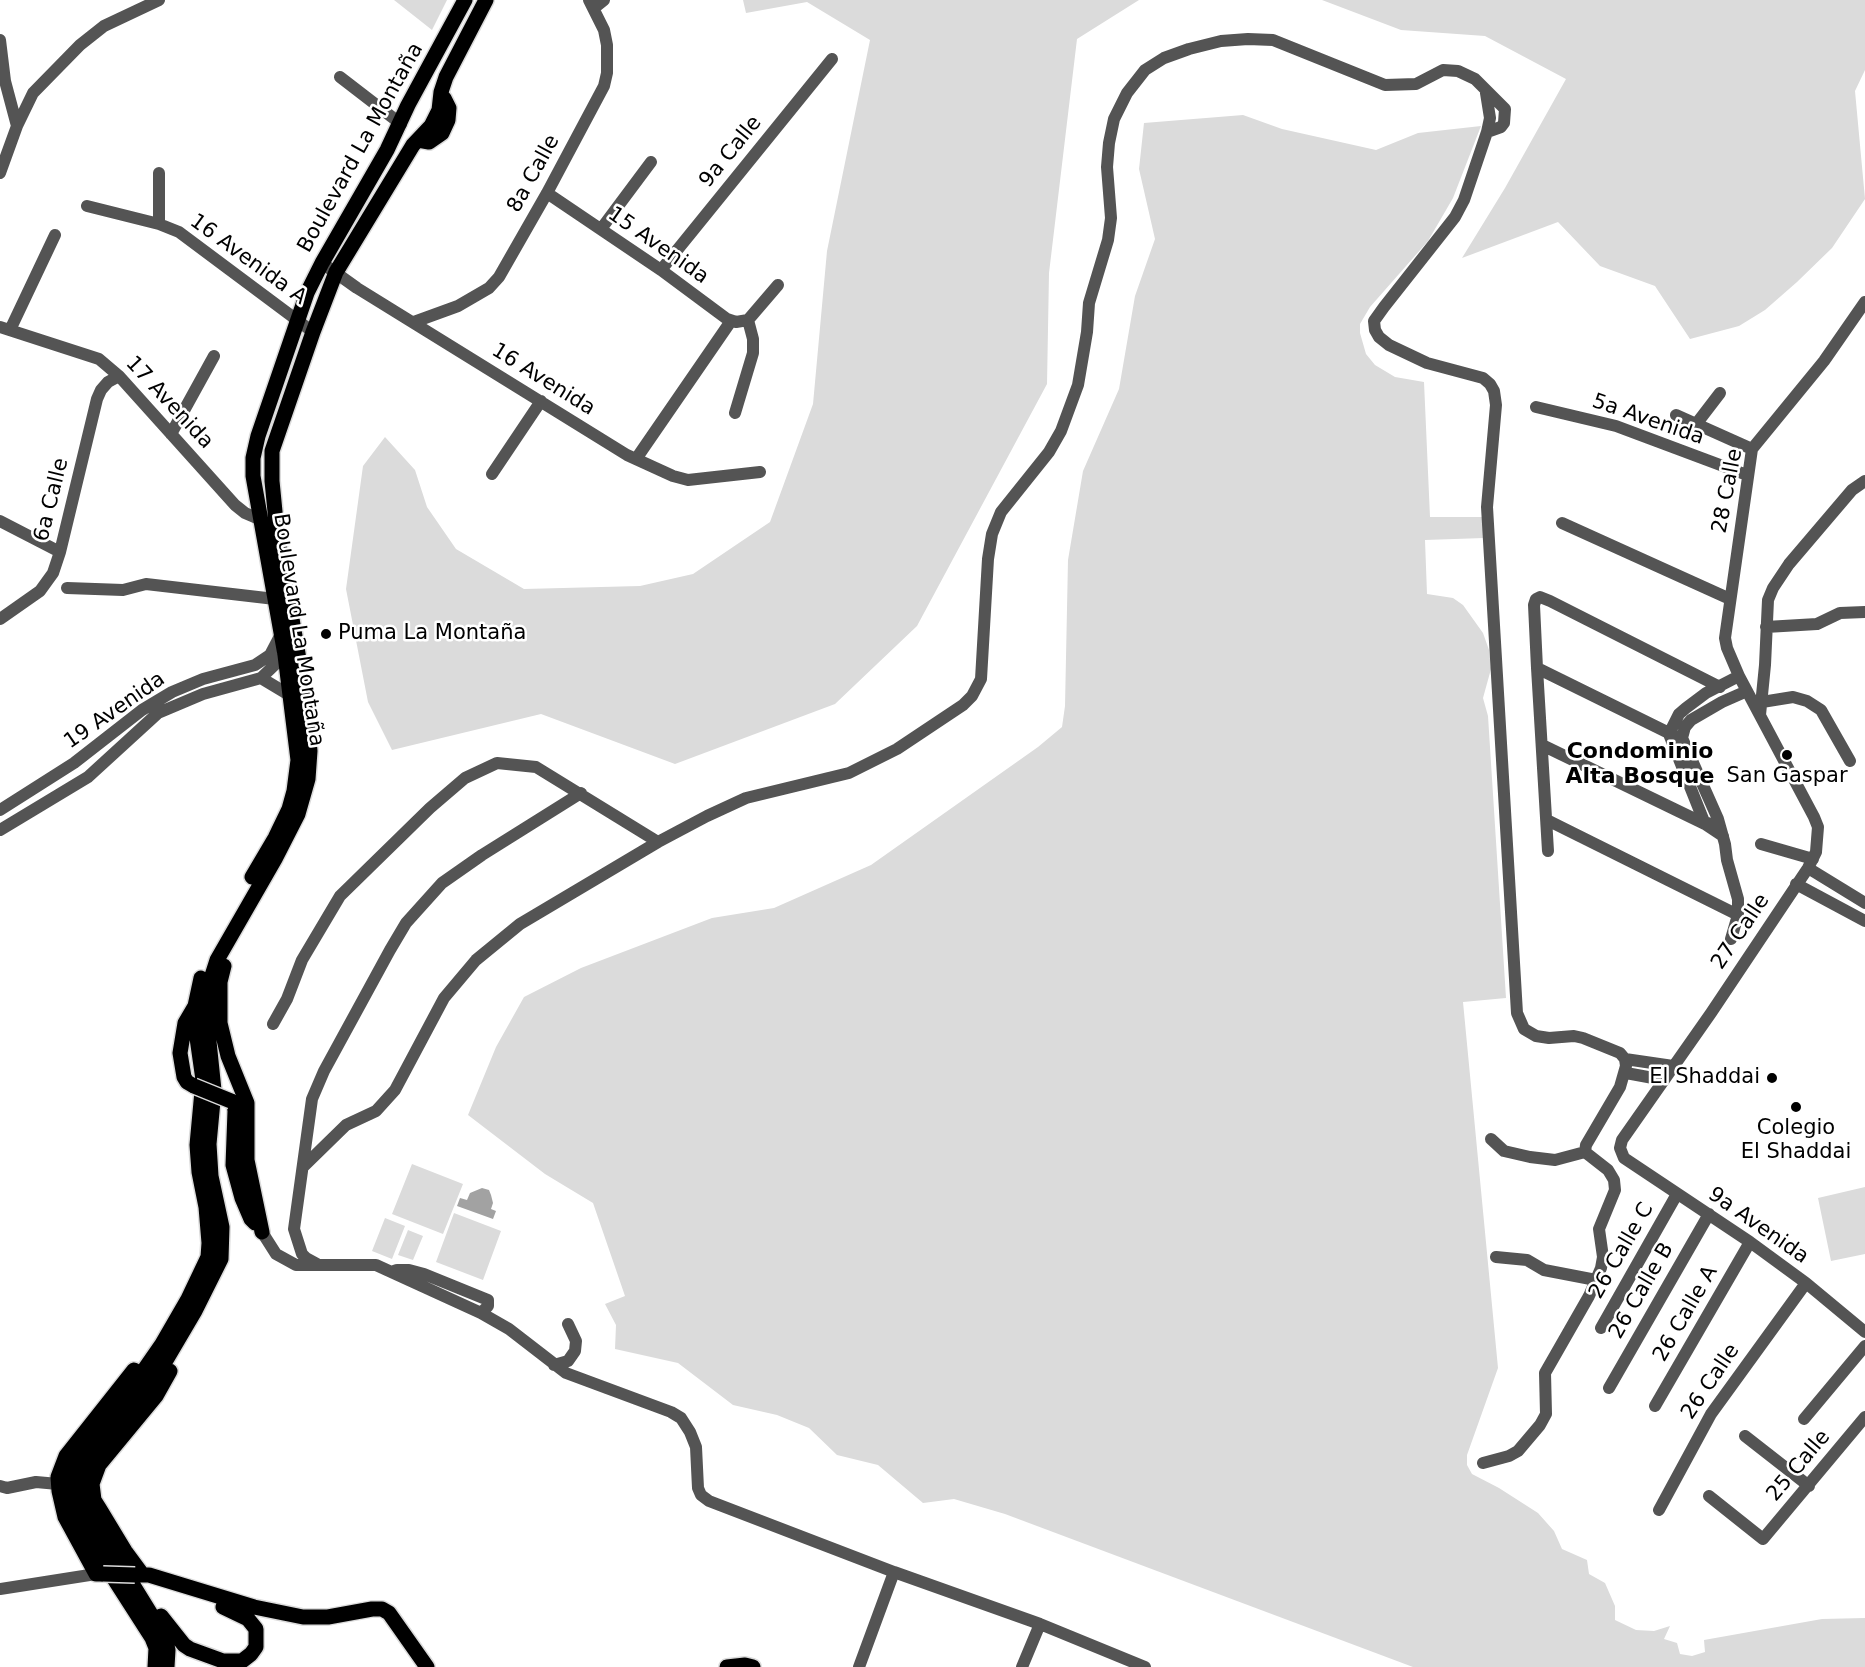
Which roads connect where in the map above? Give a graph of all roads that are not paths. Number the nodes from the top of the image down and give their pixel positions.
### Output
1 (159, 0) edge
2 (465, 0) edge
3 (486, 0) edge
4 (595, 3) edge
5 (0, 40) edge
6 (832, 59) dead end
7 (340, 77) dead end
8 (419, 88) junction
9 (441, 92) junction
10 (401, 124) junction
11 (17, 126) junction
12 (418, 139) junction
13 (651, 162) dead end
14 (0, 173) edge
15 (159, 173) dead end
16 (547, 193) junction
17 (87, 206) dead end
18 (159, 224) junction
19 (601, 229) junction
20 (55, 235) dead end
21 (322, 263) junction
22 (661, 270) junction
23 (336, 272) junction
24 (778, 285) dead end
25 (1865, 302) edge
26 (297, 318) junction
27 (748, 320) junction
28 (731, 321) junction
29 (414, 322) junction
30 (3, 331) edge
31 (313, 332) junction
32 (214, 356) dead end
33 (119, 376) junction
34 (1720, 393) dead end
35 (541, 401) junction
36 (1536, 407) dead end
37 (735, 413) dead end
38 (1676, 415) dead end
39 (1697, 423) junction
40 (171, 434) junction
41 (1752, 448) junction
42 (636, 459) junction
43 (760, 472) dead end
44 (492, 474) dead end
45 (1747, 475) junction
46 (1865, 481) edge
47 (273, 494) junction
48 (259, 519) junction
49 (0, 521) edge
50 (1562, 524) dead end
51 (60, 552) junction
52 (276, 565) junction
53 (67, 588) dead end
54 (248, 596) junction
55 (275, 599) junction
56 (1730, 599) junction
57 (0, 604) edge
58 (12, 611) junction
59 (1865, 612) edge
60 (0, 619) edge
61 (1766, 627) junction
62 (281, 634) junction
63 (285, 655) junction
64 (1537, 668) junction
65 (1739, 676) junction
66 (261, 678) junction
67 (1720, 687) junction
68 (1747, 691) junction
69 (291, 696) junction
70 (1762, 702) junction
71 (1760, 715) junction
72 (301, 722) junction
73 (1669, 735) junction
74 (1682, 738) junction
75 (1542, 745) junction
76 (304, 750) junction
77 (1850, 761) dead end
78 (581, 793) junction
79 (0, 810) edge
80 (1718, 819) junction
81 (1547, 820) junction
82 (1705, 824) junction
83 (0, 830) edge
84 (1723, 836) junction
85 (658, 842) junction
86 (1761, 844) dead end
87 (1548, 851) dead end
88 (1811, 863) junction
89 (263, 879) junction
90 (1796, 884) junction
91 (1865, 903) edge
92 (1738, 915) junction
93 (1865, 921) edge
94 (1731, 939) dead end
95 (195, 1006) junction
96 (273, 1024) dead end
97 (1625, 1059) junction
98 (1673, 1066) junction
99 (1626, 1073) junction
100 (1664, 1080) junction
101 (1491, 1139) dead end
102 (1585, 1152) junction
103 (1624, 1158) joint
104 (303, 1167) junction
105 (1677, 1194) junction
106 (1709, 1214) junction
107 (262, 1232) junction
108 (1750, 1242) junction
109 (1496, 1257) dead end
110 (318, 1264) junction
111 (1596, 1280) junction
112 (1806, 1283) junction
113 (568, 1324) dead end
114 (1601, 1328) dead end
115 (1865, 1332) edge
116 (179, 1338) junction
117 (162, 1344) junction
118 (1865, 1346) edge
119 (554, 1365) junction
120 (1609, 1388) dead end
121 (1655, 1406) dead end
122 (1865, 1417) edge
123 (1804, 1419) dead end
124 (1745, 1436) dead end
125 (1483, 1463) dead end
126 (58, 1484) junction
127 (0, 1486) edge
128 (1809, 1486) junction
129 (1709, 1497) dead end
130 (1659, 1509) dead end
131 (106, 1568) junction
132 (894, 1572) junction
133 (139, 1574) junction
134 (0, 1589) edge
135 (142, 1598) junction
136 (1040, 1624) junction
137 (154, 1667) edge
138 (167, 1667) edge
139 (427, 1667) edge
140 (727, 1667) edge
141 (753, 1667) edge
142 (859, 1667) edge
143 (1022, 1667) edge
144 (1145, 1667) edge

1 - 11 street
2 - 8 main road, Boulevard La Montaña
3 - 9 main road, Boulevard La Montaña
4 - 16 street, 8a Calle
5 - 11 street
6 - 22 street, 9a Calle
7 - 10 street
8 - 9 main road
8 - 10 main road, Boulevard La Montaña
9 - 12 main road
10 - 12 main road
10 - 21 main road, Boulevard La Montaña
11 - 14 street
12 - 23 main road, Boulevard La Montaña
13 - 19 street
15 - 18 street
16 - 19 street, 15 Avenida
16 - 29 street, 8a Calle
17 - 18 street, 16 Avenida A
18 - 26 street, 16 Avenida A
19 - 22 street, 15 Avenida
20 - 30 street
21 - 23 street, 16 Avenida
21 - 26 main road, Boulevard La Montaña
22 - 28 street, 15 Avenida
23 - 29 street, 16 Avenida
23 - 31 main road, Boulevard La Montaña
24 - 27 street
25 - 41 street, 28 Calle
26 - 31 street, 16 Avenida A
26 - 48 main road, Boulevard La Montaña
27 - 28 street
27 - 37 street
28 - 42 street
29 - 35 street, 16 Avenida
30 - 33 street, 17 Avenida
31 - 47 main road, Boulevard La Montaña
32 - 40 street
33 - 40 street, 17 Avenida
33 - 51 street, 6a Calle
34 - 39 street
35 - 42 street, 16 Avenida
35 - 44 street
36 - 45 street, 5a Avenida
38 - 39 street
39 - 41 street
40 - 48 street, 17 Avenida
41 - 45 street, 28 Calle
42 - 43 street, 16 Avenida
45 - 56 street, 28 Calle
46 - 61 street
47 - 48 main road
47 - 52 main road, Boulevard La Montaña
48 - 52 main road, Boulevard La Montaña
49 - 51 street
50 - 56 street
51 - 58 street, 6a Calle
52 - 54 street
52 - 55 main road, Boulevard La Montaña
52 - 63 street
52 - 72 main road, Boulevard La Montaña
53 - 54 street
54 - 55 street
55 - 62 main road, Boulevard La Montaña
56 - 65 street, 28 Calle
57 - 58 street
58 - 60 street, 6a Calle
59 - 61 street
61 - 70 street
62 - 63 main road, Boulevard La Montaña
62 - 79 street, 19 Avenida
63 - 66 street, 19 Avenida
63 - 69 main road, Boulevard La Montaña
64 - 67 street
64 - 73 street
64 - 75 street
65 - 67 street
65 - 68 street, 28 Calle
66 - 69 street
66 - 83 street, 19 Avenida
67 - 73 street
68 - 71 street, 28 Calle
68 - 74 street
69 - 72 main road, Boulevard La Montaña
70 - 71 street
70 - 77 street
71 - 88 street, 27 Calle
72 - 76 main road, Boulevard La Montaña
73 - 74 street
73 - 82 street
74 - 80 street
75 - 81 street
75 - 82 street
76 - 89 main road, Boulevard La Montaña
76 - 95 main road, Boulevard La Montaña
78 - 85 street
78 - 96 street
78 - 104 street
80 - 82 street
80 - 84 street
81 - 87 street
81 - 92 street
82 - 84 street
84 - 92 street
85 - 97 street
85 - 104 street
86 - 88 street
88 - 90 street, 27 Calle
88 - 91 street
89 - 107 main road
89 - 116 main road, Boulevard La Montaña
90 - 93 street
90 - 98 street, 27 Calle
92 - 94 street
95 - 107 main road, bridge
95 - 117 main road, Boulevard La Montaña
97 - 98 street
97 - 99 street
98 - 100 street, 27 Calle
99 - 100 street
99 - 102 street
100 - 103 street, 27 Calle
101 - 102 street
102 - 111 street
103 - 105 street, 9a Avenida
104 - 110 street
105 - 106 street, 9a Avenida
105 - 114 street, 26 Calle C
106 - 108 street, 9a Avenida
106 - 120 street, 26 Calle B
107 - 110 street
108 - 112 street, 9a Avenida
108 - 121 street, 26 Calle A
109 - 111 street
110 - 119 street
111 - 125 street
112 - 115 street, 9a Avenida
112 - 130 street, 26 Calle
113 - 119 street
116 - 131 main road, Boulevard La Montaña
116 - 133 main road
117 - 126 main road
117 - 131 main road, Boulevard La Montaña
118 - 123 street
119 - 132 street
122 - 128 street, 25 Calle
124 - 128 street
126 - 127 street
126 - 131 main road
128 - 129 street, 25 Calle
131 - 133 main road, bridge
131 - 134 street
131 - 135 main road
131 - 137 main road
132 - 136 street
132 - 142 street
133 - 135 main road
133 - 139 main road
135 - 138 main road
136 - 143 street
136 - 144 street
140 - 141 main road

